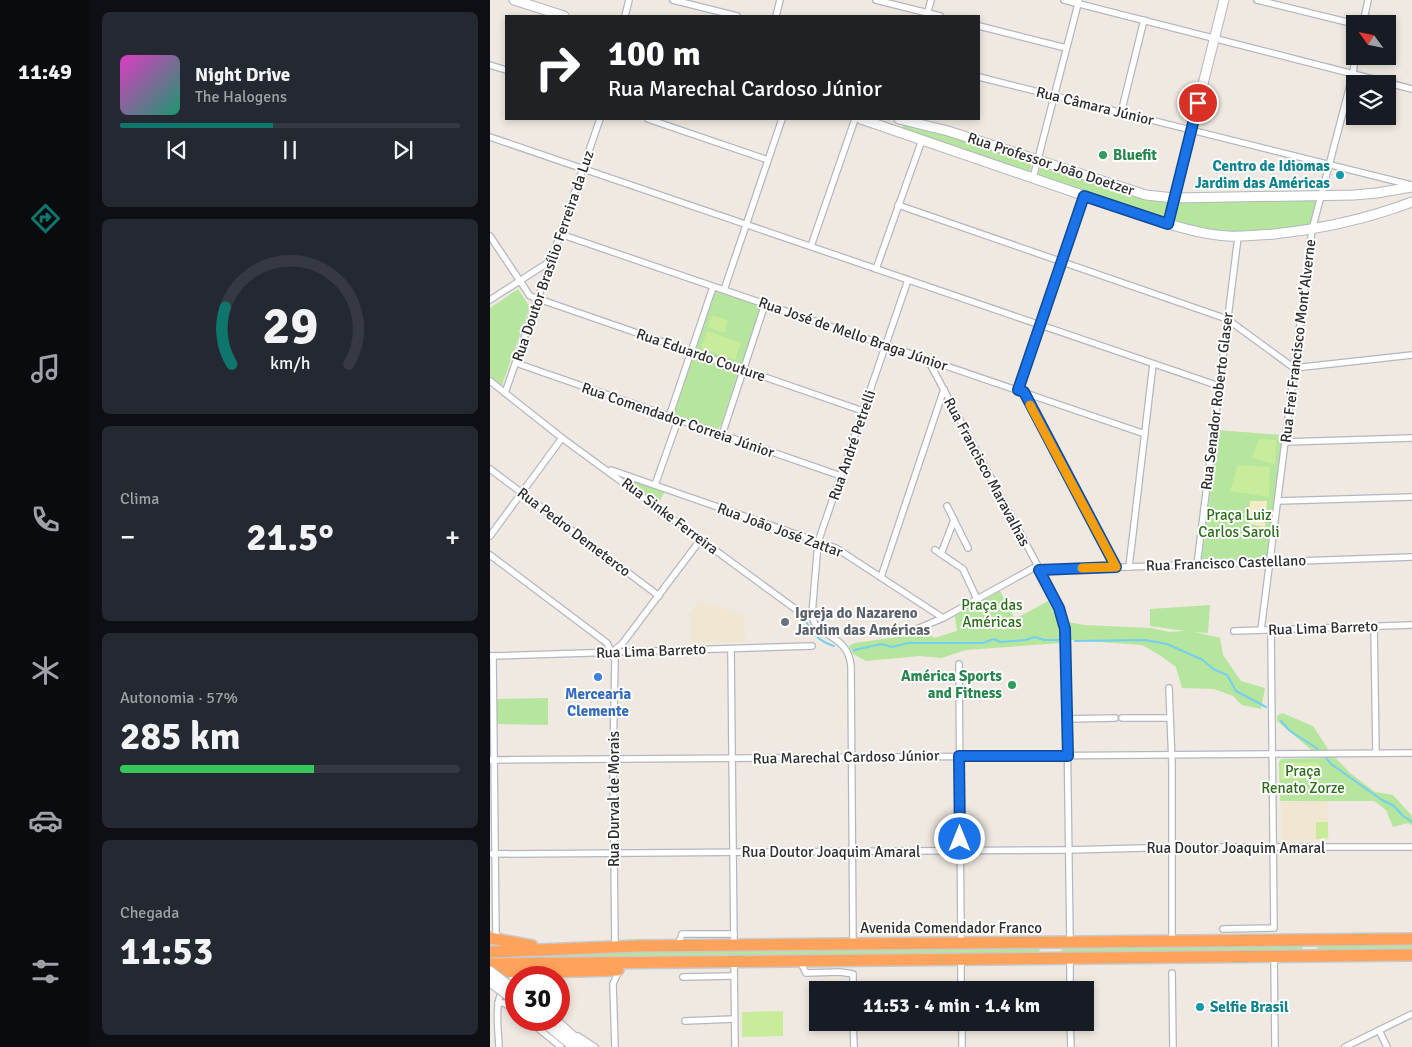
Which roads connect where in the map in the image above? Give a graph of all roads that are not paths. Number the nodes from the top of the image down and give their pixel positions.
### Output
1 (514, 0) edge
2 (629, 0) edge
3 (673, 0) edge
4 (780, 0) edge
5 (876, 0) edge
6 (931, 0) edge
7 (1064, 0) edge
8 (1224, 0) edge
9 (1257, 0) edge
10 (1368, 0) edge
11 (1078, 2) edge
12 (561, 15) edge
13 (625, 15) edge
14 (733, 15) edge
15 (776, 15) edge
16 (927, 15) edge
17 (1365, 15) edge
18 (1144, 20) junction
19 (1346, 22) edge
20 (980, 26) edge
21 (1214, 38) junction
22 (1066, 48) junction
23 (490, 65) edge
24 (1354, 65) edge
25 (505, 70) edge
26 (1353, 74) junction
27 (980, 77) edge
28 (1412, 89) edge
29 (1054, 96) junction
30 (1121, 113) junction
31 (600, 120) edge
32 (651, 120) edge
33 (782, 120) edge
34 (855, 120) edge
35 (864, 120) edge
36 (900, 120) edge
37 (904, 120) edge
38 (897, 131) junction
39 (1191, 131) junction
40 (490, 136) edge
41 (922, 140) junction
42 (768, 160) junction
43 (1038, 161) junction
44 (1329, 165) junction
45 (583, 168) junction
46 (1034, 178) junction
47 (1385, 179) junction
48 (1412, 186) edge
49 (1384, 192) junction
50 (1084, 196) junction
51 (1320, 196) junction
52 (1174, 198) junction
53 (1412, 202) edge
54 (898, 205) junction
55 (746, 224) junction
56 (1168, 224) junction
57 (1312, 230) junction
58 (560, 234) junction
59 (490, 236) edge
60 (1238, 236) junction
61 (811, 246) junction
62 (552, 260) junction
63 (1061, 262) junction
64 (876, 269) junction
65 (520, 280) junction
66 (908, 280) junction
67 (713, 287) junction
68 (724, 290) junction
69 (538, 299) junction
70 (490, 300) edge
71 (766, 304) junction
72 (1227, 320) junction
73 (1040, 325) junction
74 (886, 345) junction
75 (691, 352) junction
76 (1412, 355) edge
77 (928, 360) junction
78 (516, 363) junction
79 (1153, 364) junction
80 (1294, 368) junction
81 (744, 370) junction
82 (490, 381) edge
83 (1219, 386) junction
84 (944, 390) junction
85 (1021, 391) junction
86 (505, 393) junction
87 (863, 411) junction
88 (669, 417) junction
89 (678, 420) junction
90 (1145, 434) junction
91 (722, 435) junction
92 (562, 438) junction
93 (1412, 438) edge
94 (1285, 442) junction
95 (604, 468) junction
96 (490, 469) edge
97 (841, 476) junction
98 (656, 485) junction
99 (522, 493) junction
100 (1412, 497) edge
101 (1278, 501) junction
102 (947, 506) dead end
103 (954, 520) junction
104 (490, 536) edge
105 (701, 540) junction
106 (818, 542) junction
107 (968, 548) dead end
108 (935, 550) dead end
109 (941, 554) junction
110 (490, 555) edge
111 (1412, 557) edge
112 (1270, 562) junction
113 (1197, 565) junction
114 (1116, 567) junction
115 (1129, 567) junction
116 (1038, 568) junction
117 (881, 577) junction
118 (659, 596) junction
119 (978, 599) junction
120 (812, 614) junction
121 (943, 618) junction
122 (1412, 625) edge
123 (1374, 626) junction
124 (917, 629) dead end
125 (1261, 630) junction
126 (1271, 630) junction
127 (1234, 631) dead end
128 (812, 646) dead end
129 (731, 649) junction
130 (612, 652) junction
131 (492, 656) edge
132 (959, 664) dead end
133 (1169, 688) dead end
134 (1115, 718) dead end
135 (1122, 718) dead end
136 (1169, 718) junction
137 (1067, 719) junction
138 (1376, 753) junction
139 (1412, 753) edge
140 (1172, 754) junction
141 (1272, 754) junction
142 (959, 756) junction
143 (1068, 756) junction
144 (851, 757) junction
145 (732, 758) junction
146 (612, 759) junction
147 (492, 760) edge
148 (1412, 847) edge
149 (1172, 848) junction
150 (1273, 848) junction
151 (960, 850) junction
152 (1068, 850) junction
153 (852, 851) junction
154 (733, 852) junction
155 (613, 853) junction
156 (492, 854) edge
157 (1223, 929) dead end
158 (493, 939) edge
159 (734, 939) junction
160 (1412, 939) edge
161 (1304, 940) junction
162 (1172, 941) junction
163 (1052, 942) junction
164 (1070, 942) junction
165 (961, 943) junction
166 (853, 944) junction
167 (678, 945) junction
168 (615, 946) junction
169 (556, 950) junction
170 (490, 952) edge
171 (1412, 955) edge
172 (1299, 956) junction
173 (1274, 957) junction
174 (1070, 958) junction
175 (1052, 959) junction
176 (961, 960) junction
177 (800, 961) junction
178 (714, 962) junction
179 (734, 962) junction
180 (490, 964) edge
181 (622, 970) junction
182 (490, 971) edge
183 (505, 971) edge
184 (570, 971) edge
185 (597, 971) junction
186 (1172, 973) dead end
187 (734, 976) junction
188 (683, 977) dead end
189 (853, 981) edge
190 (961, 981) edge
191 (1070, 981) edge
192 (490, 982) edge
193 (505, 983) edge
194 (613, 984) junction
195 (495, 988) edge
196 (505, 993) edge
197 (498, 1003) junction
198 (505, 1004) edge
199 (1412, 1014) edge
200 (734, 1019) junction
201 (685, 1021) dead end
202 (570, 1030) edge
203 (1379, 1030) junction
204 (541, 1031) edge
205 (554, 1031) edge
206 (568, 1031) edge
207 (853, 1031) edge
208 (962, 1031) edge
209 (1070, 1031) edge
210 (615, 1035) junction
211 (499, 1047) edge
212 (561, 1047) edge
213 (574, 1047) edge
214 (585, 1047) edge
215 (595, 1047) edge
216 (610, 1047) edge
217 (616, 1047) edge
218 (734, 1047) edge
219 (854, 1047) edge
220 (962, 1047) edge
221 (1071, 1047) edge
222 (1173, 1047) edge
223 (1275, 1047) edge
224 (1344, 1047) edge
225 (1388, 1047) edge

1 - 12 main road
2 - 13 street
3 - 14 street
4 - 15 street
5 - 16 street
6 - 16 street
7 - 11 street
8 - 21 main road
9 - 19 street
10 - 17 street
11 - 18 street
11 - 22 street
18 - 21 street
18 - 30 street
20 - 22 street
21 - 26 street
21 - 39 main road
22 - 29 street
23 - 25 street
24 - 26 street, Rua Frei Francisco Mont'Alverne
26 - 28 street
26 - 44 street, Rua Frei Francisco Mont'Alverne
27 - 29 street, Rua Câmara Júnior
29 - 30 street, Rua Câmara Júnior
29 - 43 street
30 - 39 street, Rua Câmara Júnior
31 - 45 street, Rua Doutor Brasílio Ferreira da Luz
32 - 42 street
33 - 42 street
34 - 61 street
35 - 38 main road, Rua Professor João Doetzer
36 - 38 street
37 - 43 main road, Rua Professor João Doetzer
38 - 41 main road, Rua Professor João Doetzer
39 - 44 street, Rua Câmara Júnior
39 - 52 main road
40 - 45 street
41 - 46 main road, Rua Professor João Doetzer
41 - 54 street
42 - 55 street
43 - 46 street
43 - 52 main road, Rua Professor João Doetzer
44 - 47 street, Rua Câmara Júnior
44 - 51 street, Rua Frei Francisco Mont'Alverne
45 - 55 street
45 - 58 street, Rua Doutor Brasílio Ferreira da Luz
46 - 50 main road, Rua Professor João Doetzer
47 - 48 street, Rua Câmara Júnior
47 - 49 street
48 - 49 main road, Rua Professor João Doetzer
49 - 51 main road, Rua Professor João Doetzer
50 - 56 main road, Rua Professor João Doetzer
50 - 63 street
51 - 52 main road, Rua Professor João Doetzer
51 - 57 street, Rua Frei Francisco Mont'Alverne
52 - 56 main road
53 - 57 main road, Rua Professor João Doetzer
54 - 63 street
54 - 64 street
55 - 61 street
55 - 68 street
56 - 60 main road, Rua Professor João Doetzer
57 - 60 main road, Rua Professor João Doetzer
57 - 80 street, Rua Frei Francisco Mont'Alverne
58 - 62 street, Rua Doutor Brasílio Ferreira da Luz
58 - 67 street, Rua José de Mello Braga Júnior
59 - 65 street
60 - 72 street, Rua Senador Roberto Glaser
61 - 64 street
62 - 65 street
62 - 69 street, Rua Doutor Brasílio Ferreira da Luz
63 - 72 street
63 - 73 street
64 - 66 street
65 - 69 street
65 - 70 street
66 - 73 street
66 - 74 street, Rua André Petrelli
67 - 68 street, Rua José de Mello Braga Júnior
67 - 75 street
68 - 71 street, Rua José de Mello Braga Júnior
69 - 75 street, Rua Eduardo Couture
69 - 78 street, Rua Doutor Brasílio Ferreira da Luz
71 - 74 street, Rua José de Mello Braga Júnior
71 - 81 street
72 - 80 street
72 - 83 street, Rua Senador Roberto Glaser
73 - 79 street
73 - 85 street
74 - 77 street, Rua José de Mello Braga Júnior
74 - 87 street, Rua André Petrelli
75 - 81 street, Rua Eduardo Couture
75 - 88 street
76 - 80 street
77 - 84 street, Rua Francisco Maravalhas
77 - 85 street, Rua José de Mello Braga Júnior
78 - 86 street, Rua Doutor Brasílio Ferreira da Luz
78 - 88 street, Rua Comendador Correia Júnior
79 - 83 street
79 - 90 street
80 - 94 street, Rua Frei Francisco Mont'Alverne
81 - 87 street, Rua Eduardo Couture
81 - 91 street
82 - 86 street, Rua Sinke Ferreira
83 - 113 street, Rua Senador Roberto Glaser
84 - 116 street, Rua Francisco Maravalhas
84 - 117 street
85 - 90 street, Rua José de Mello Braga Júnior
85 - 114 street
86 - 92 street, Rua Sinke Ferreira
87 - 97 street, Rua André Petrelli
88 - 89 street, Rua Comendador Correia Júnior
89 - 91 street, Rua Comendador Correia Júnior
89 - 98 street
90 - 115 street
91 - 97 street, Rua Comendador Correia Júnior
92 - 95 street, Rua Sinke Ferreira
92 - 99 street
93 - 94 street
94 - 101 street, Rua Frei Francisco Mont'Alverne
95 - 98 street, Rua João José Zattar
95 - 105 street, Rua Sinke Ferreira
96 - 99 street, Rua Pedro Demeterco
97 - 106 street, Rua André Petrelli
98 - 106 street, Rua João José Zattar
99 - 104 street
99 - 118 street, Rua Pedro Demeterco
100 - 101 street
101 - 112 street, Rua Frei Francisco Mont'Alverne
102 - 103 street
103 - 107 street
103 - 109 street
105 - 118 street
105 - 120 street, Rua Sinke Ferreira
106 - 117 street, Rua João José Zattar
106 - 120 street, Rua André Petrelli
108 - 109 street
109 - 119 street
110 - 130 street
111 - 112 street, Rua Francisco Castellano
112 - 113 street, Rua Francisco Castellano
112 - 125 street, Rua Frei Francisco Mont'Alverne
113 - 115 street, Rua Francisco Castellano
114 - 115 street, Rua Francisco Castellano
114 - 116 street, Rua Francisco Castellano
116 - 119 street, Rua Francisco Castellano
116 - 137 street, Rua Francisco Maravalhas
117 - 121 street, Rua João José Zattar
118 - 130 street
119 - 121 street, Rua Francisco Castellano
120 - 144 street
121 - 124 street, Rua Francisco Castellano
122 - 123 street, Rua Lima Barreto
123 - 126 street, Rua Lima Barreto
123 - 138 street
125 - 126 street, Rua Lima Barreto
125 - 127 street, Rua Lima Barreto
126 - 141 street
128 - 129 street, Rua Lima Barreto
129 - 130 street, Rua Lima Barreto
129 - 145 street
130 - 131 street, Rua Lima Barreto
130 - 146 street, Rua Durval de Morais
131 - 147 street
132 - 142 street
133 - 136 street
134 - 137 street
135 - 136 street
136 - 140 street
137 - 143 street, Rua Francisco Maravalhas
138 - 139 street, Rua Marechal Cardoso Júnior
138 - 141 street, Rua Marechal Cardoso Júnior
140 - 141 street, Rua Marechal Cardoso Júnior
140 - 143 street, Rua Marechal Cardoso Júnior
140 - 149 street
141 - 150 street
142 - 143 street, Rua Marechal Cardoso Júnior
142 - 144 street, Rua Marechal Cardoso Júnior
142 - 151 street
143 - 152 street, Rua Francisco Maravalhas
144 - 145 street, Rua Marechal Cardoso Júnior
144 - 153 street
145 - 146 street, Rua Marechal Cardoso Júnior
145 - 154 street
146 - 147 street, Rua Marechal Cardoso Júnior
146 - 155 street, Rua Durval de Morais
147 - 156 street
148 - 150 street, Rua Doutor Joaquim Amaral
149 - 150 street, Rua Doutor Joaquim Amaral
149 - 152 street, Rua Doutor Joaquim Amaral
149 - 162 street
150 - 157 street
151 - 152 street, Rua Doutor Joaquim Amaral
151 - 153 street, Rua Doutor Joaquim Amaral
151 - 165 street
152 - 164 street, Rua Francisco Maravalhas
153 - 154 street, Rua Doutor Joaquim Amaral
153 - 166 street
154 - 155 street, Rua Doutor Joaquim Amaral
154 - 159 street
155 - 156 street, Rua Doutor Joaquim Amaral
155 - 168 street, Rua Durval de Morais
156 - 158 street
158 - 169 highway
159 - 166 highway, Avenida Comendador Franco
159 - 167 highway, Avenida Comendador Franco
159 - 167 street
160 - 161 highway, Avenida Comendador Franco
161 - 162 highway, Avenida Comendador Franco
161 - 172 highway
162 - 164 highway, Avenida Comendador Franco
163 - 164 highway, Avenida Comendador Franco
163 - 165 highway, Avenida Comendador Franco
163 - 175 highway
165 - 166 highway, Avenida Comendador Franco
167 - 168 highway, Avenida Comendador Franco
168 - 169 highway, Avenida Comendador Franco
169 - 170 highway, Avenida Comendador Franco
171 - 172 highway, Avenida Comendador Franco
172 - 173 highway, Avenida Comendador Franco
173 - 174 highway, Avenida Comendador Franco
173 - 223 street
174 - 175 highway, Avenida Comendador Franco
174 - 191 street
175 - 176 highway, Avenida Comendador Franco
176 - 177 highway, Avenida Comendador Franco
176 - 190 street
177 - 179 highway, Avenida Comendador Franco
177 - 189 street
178 - 179 highway, Avenida Comendador Franco
178 - 180 highway, Avenida Comendador Franco
178 - 181 highway
179 - 187 street
181 - 185 highway
181 - 194 street
182 - 183 highway
182 - 193 main road, bridge
184 - 185 highway
185 - 194 street
186 - 222 street
187 - 188 street
187 - 200 street
192 - 196 main road, bridge
194 - 210 street
195 - 197 street
197 - 198 street
197 - 211 street
199 - 203 street
200 - 201 street
200 - 218 street
202 - 215 street
203 - 224 street
203 - 225 street
204 - 212 street
205 - 213 main road
206 - 214 main road
207 - 219 street
208 - 220 street
209 - 221 street
210 - 216 street
210 - 217 street

